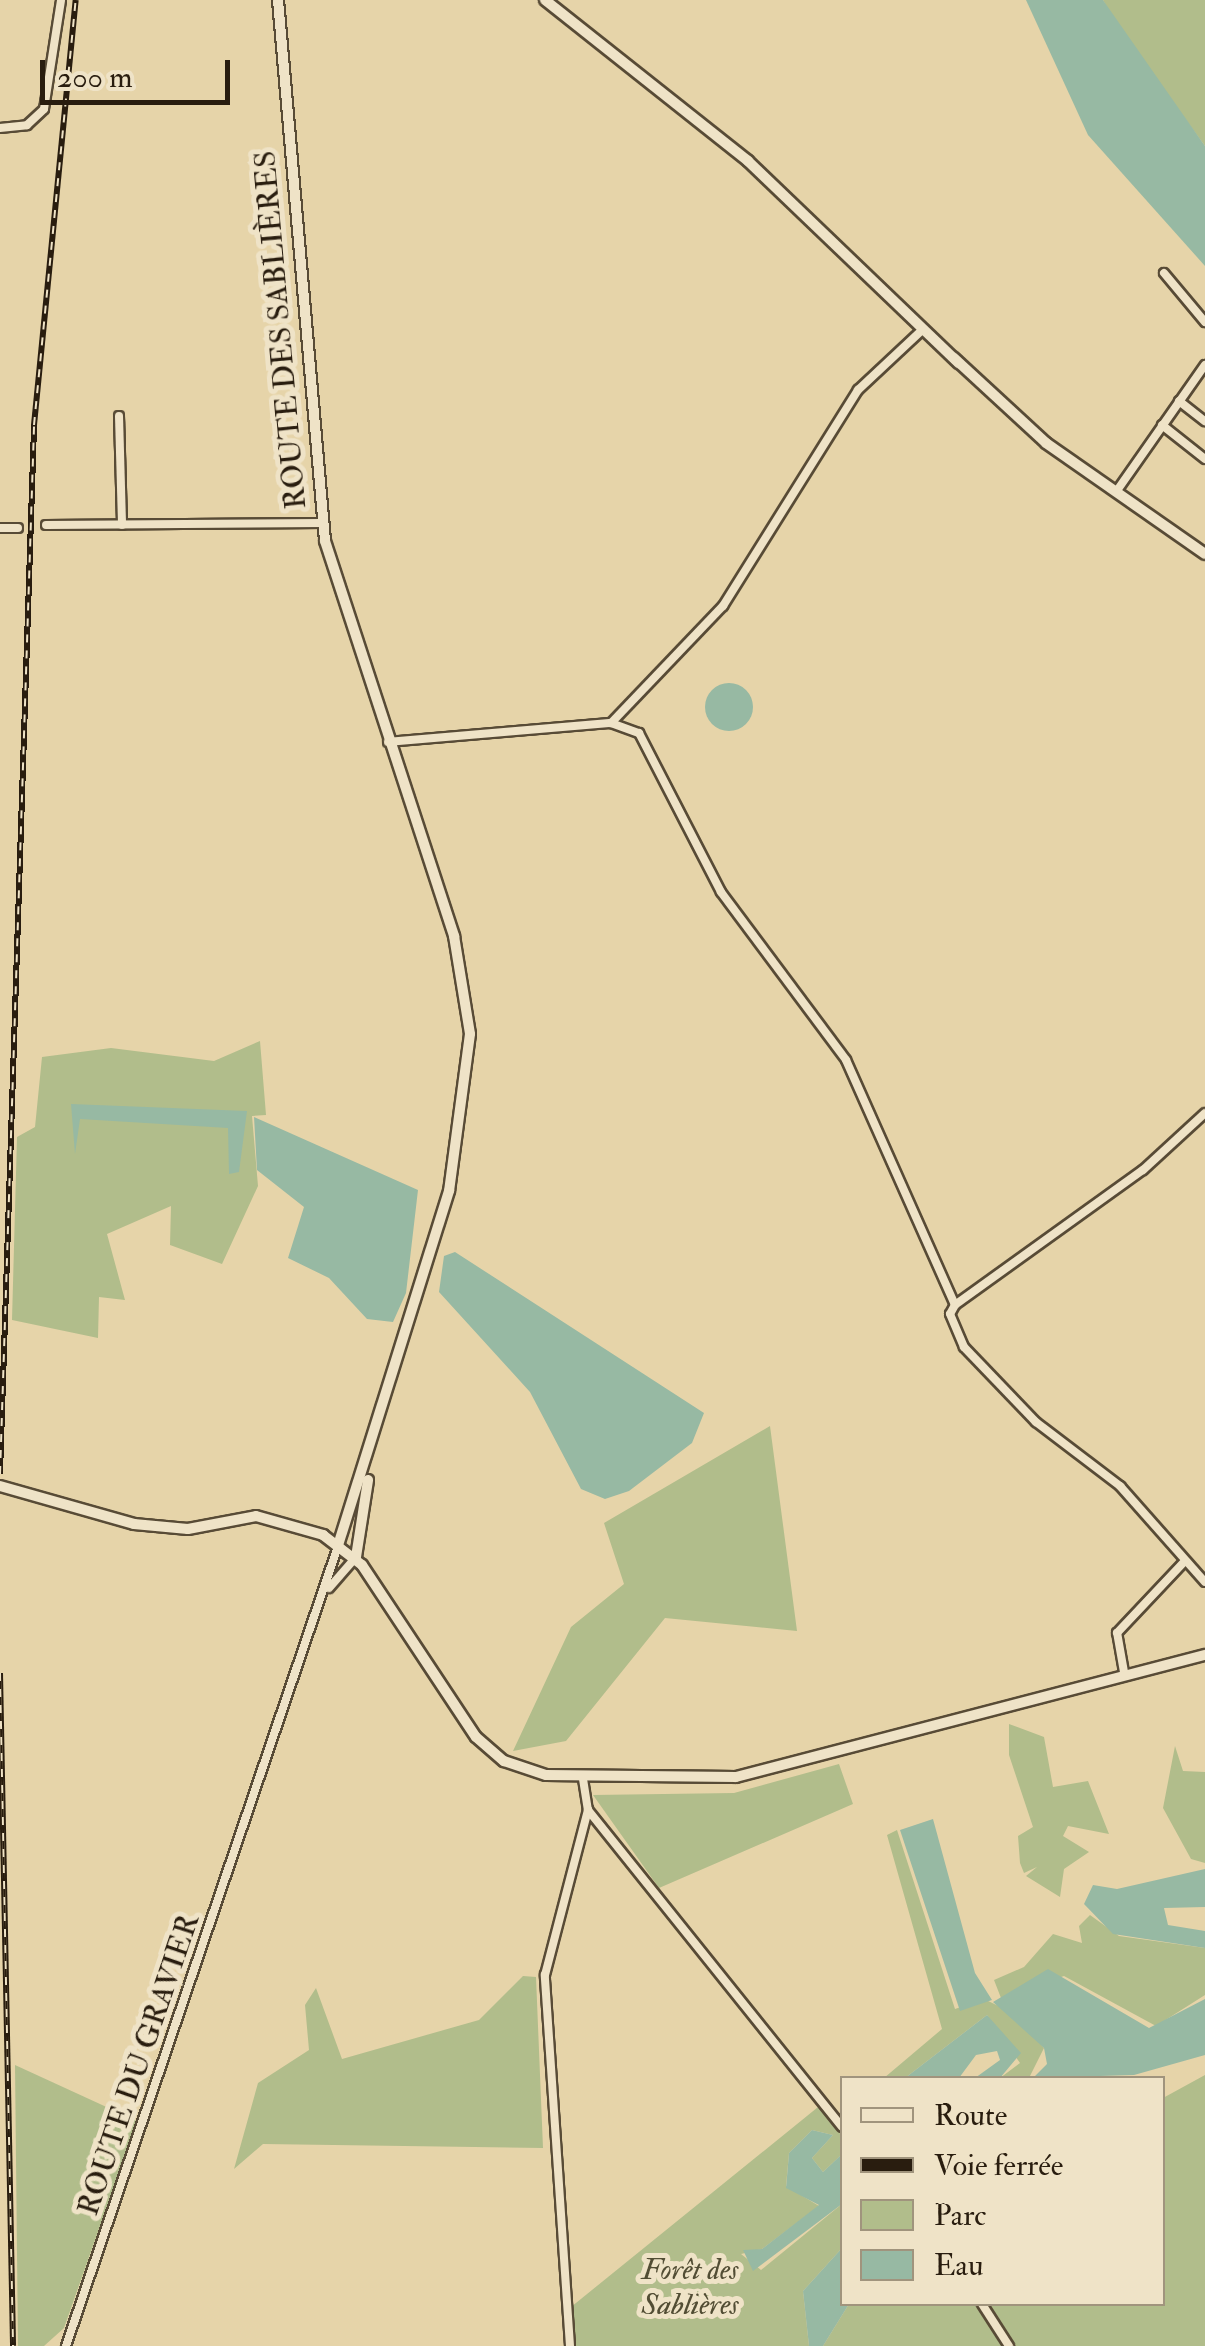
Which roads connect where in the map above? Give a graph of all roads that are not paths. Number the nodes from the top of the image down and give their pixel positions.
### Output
1 (61, 0) edge
2 (278, 0) edge
3 (545, 0) edge
4 (0, 128) edge
5 (1164, 272) dead end
6 (1205, 322) edge
7 (921, 331) junction
8 (1205, 365) edge
9 (1179, 401) junction
10 (119, 416) dead end
11 (1205, 421) edge
12 (1162, 425) junction
13 (1205, 459) edge
14 (1116, 492) junction
15 (322, 522) junction
16 (46, 525) dead end
17 (122, 525) junction
18 (0, 528) edge
19 (18, 528) dead end
20 (1205, 554) edge
21 (628, 705) junction
22 (611, 723) junction
23 (633, 724) junction
24 (388, 742) junction
25 (1205, 1113) edge
26 (955, 1305) junction
27 (369, 1464) junction
28 (6, 1488) edge
29 (348, 1551) junction
30 (1184, 1562) junction
31 (1205, 1582) edge
32 (326, 1592) junction
33 (1205, 1655) edge
34 (1124, 1672) junction
35 (584, 1780) junction
36 (588, 1810) junction
37 (840, 2125) edge
38 (983, 2306) edge
39 (66, 2346) edge
40 (570, 2346) edge
41 (1009, 2346) edge

1 - 4 street
2 - 15 street, ROUTE DES SABLIÈRES
3 - 7 street
5 - 6 street
7 - 14 street
7 - 21 street
8 - 9 street
9 - 11 street
9 - 12 street
10 - 17 street
12 - 13 street
12 - 14 street
14 - 20 street
15 - 17 street
15 - 24 street, ROUTE DES SABLIÈRES
16 - 17 street
18 - 19 street
21 - 22 street
21 - 23 street
22 - 23 street
22 - 24 street
23 - 26 street
24 - 27 street, ROUTE DES SABLIÈRES
25 - 26 street
26 - 30 street
27 - 29 street
27 - 29 street
28 - 29 street
29 - 32 street, ROUTE DU GRAVIER
29 - 32 street
29 - 35 street
30 - 31 street
30 - 34 street
32 - 39 street, ROUTE DU GRAVIER
33 - 34 street
34 - 35 street
35 - 36 street
36 - 37 street
36 - 40 street
38 - 41 street

